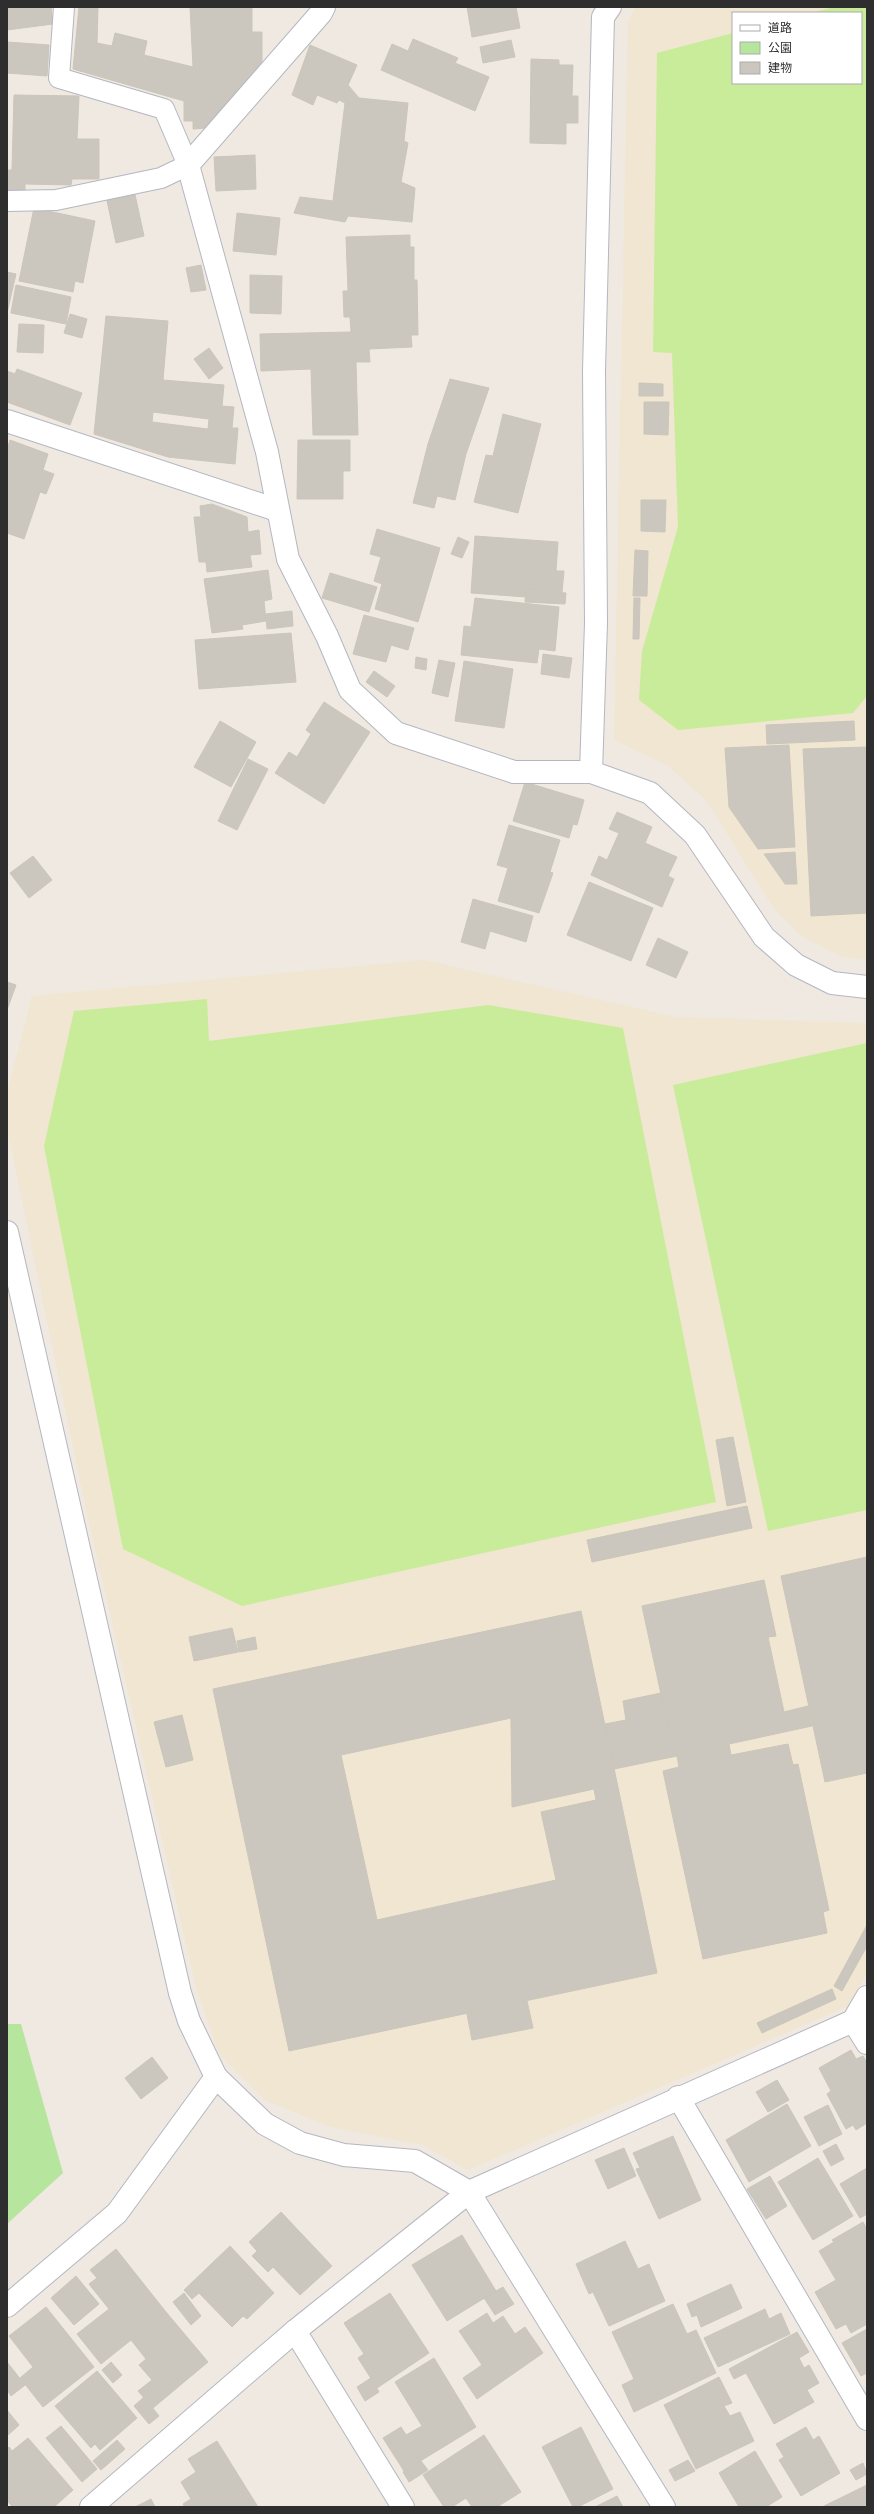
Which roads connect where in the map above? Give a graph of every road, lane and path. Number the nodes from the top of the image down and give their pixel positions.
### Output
1 (64, 7) edge
2 (324, 7) edge
3 (610, 7) edge
4 (188, 165) junction
5 (7, 201) edge
6 (7, 421) edge
7 (277, 510) junction
8 (591, 772) junction
9 (867, 987) edge
10 (7, 1232) edge
11 (10, 1254) edge
12 (867, 1997) edge
13 (853, 2021) junction
14 (867, 2043) edge
15 (216, 2077) junction
16 (678, 2097) junction
17 (468, 2192) junction
18 (7, 2306) edge
19 (295, 2331) junction
20 (867, 2419) edge
21 (91, 2507) edge
22 (403, 2507) edge
23 (664, 2507) edge

1 - 4 lane
2 - 4 street
3 - 8 street
4 - 5 lane
4 - 7 street
6 - 7 street
7 - 8 street
8 - 9 street
10 - 11 street
11 - 15 street
12 - 13 street
13 - 14 street
13 - 16 street
15 - 17 street
15 - 18 street
16 - 17 street
16 - 20 street
17 - 19 street
17 - 23 street
19 - 21 street
19 - 22 street

